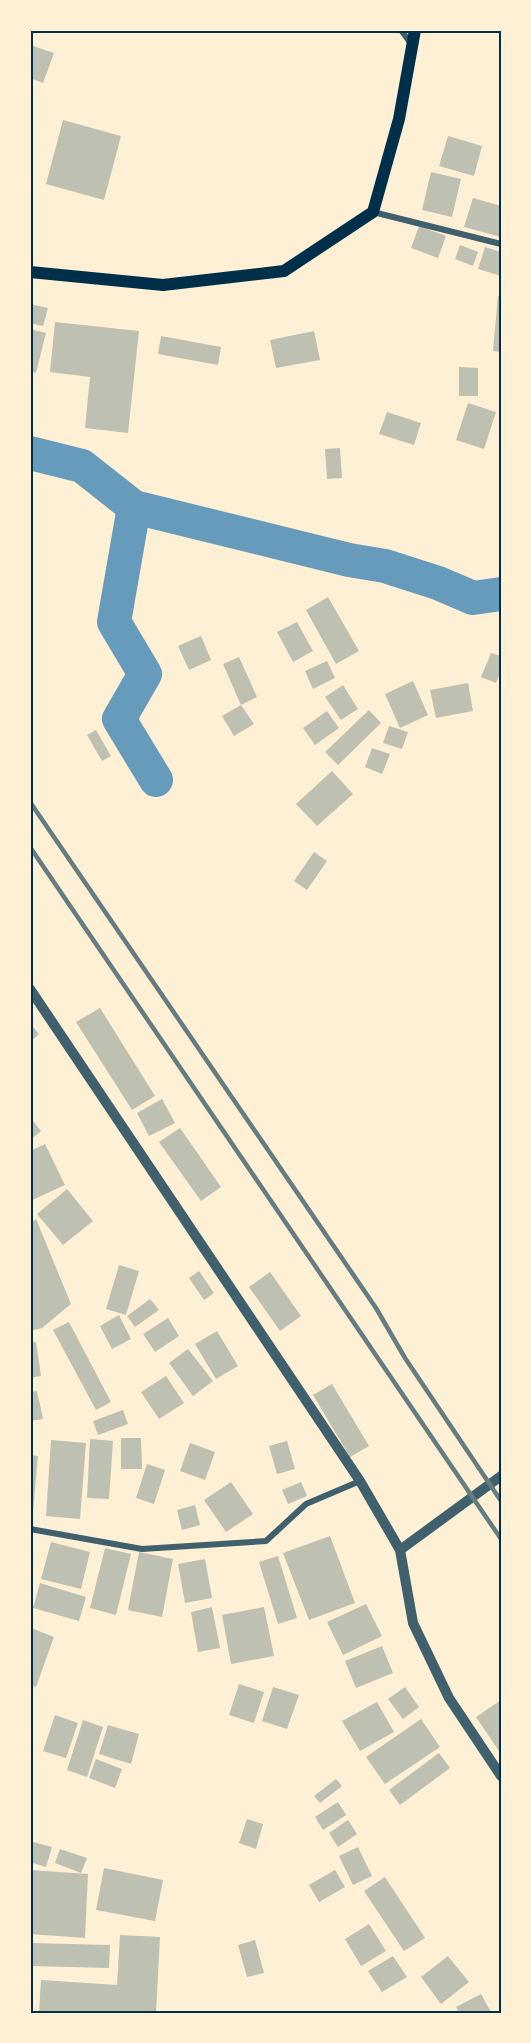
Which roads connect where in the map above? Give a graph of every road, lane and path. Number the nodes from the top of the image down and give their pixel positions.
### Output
1 (401, 30) edge
2 (415, 30) edge
3 (412, 45) junction
4 (373, 212) junction
5 (501, 244) edge
6 (30, 272) edge
7 (30, 989) edge
8 (501, 1476) edge
9 (360, 1481) junction
10 (30, 1529) edge
11 (400, 1550) junction
12 (501, 1776) edge

1 - 3 street
2 - 3 main road
3 - 4 main road
4 - 5 street
4 - 6 main road
7 - 9 street
8 - 11 street
9 - 10 street
9 - 11 street
11 - 12 street

